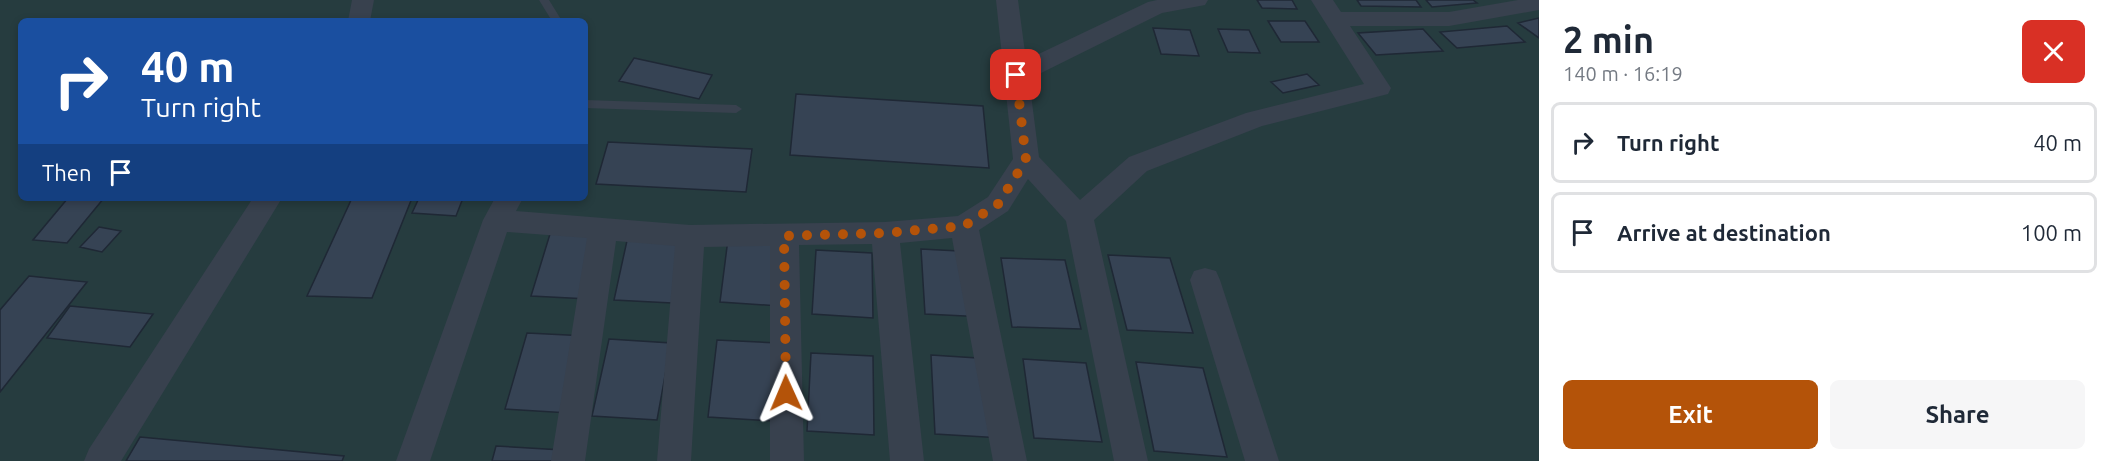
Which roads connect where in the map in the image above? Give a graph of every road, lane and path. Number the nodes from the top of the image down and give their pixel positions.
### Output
1 (363, 0) edge
2 (544, 0) edge
3 (1007, 0) edge
4 (1197, 0) edge
5 (1539, 3) edge
6 (1328, 9) edge
7 (360, 18) edge
8 (555, 18) edge
9 (1016, 75) junction
10 (588, 104) edge
11 (736, 109) dead end
12 (1026, 160) junction
13 (266, 201) edge
14 (503, 209) edge
15 (1079, 217) junction
16 (964, 226) junction
17 (603, 229) junction
18 (885, 233) junction
19 (690, 236) junction
20 (784, 236) junction
21 (1205, 280) dead end
22 (101, 461) edge
23 (413, 461) edge
24 (568, 461) edge
25 (674, 461) edge
26 (787, 461) edge
27 (907, 461) edge
28 (1010, 461) edge
29 (1131, 461) edge
30 (1262, 461) edge

1 - 7 street
2 - 8 lane
3 - 9 street
4 - 9 street
5 - 6 street
6 - 15 street
9 - 12 street
10 - 11 lane
12 - 15 street
12 - 16 street
13 - 22 street
14 - 17 street
14 - 23 street
15 - 29 street
16 - 18 street
16 - 28 street
17 - 19 street
17 - 24 street
18 - 20 street
18 - 27 street
19 - 20 street
19 - 25 street
20 - 26 street
21 - 30 street

